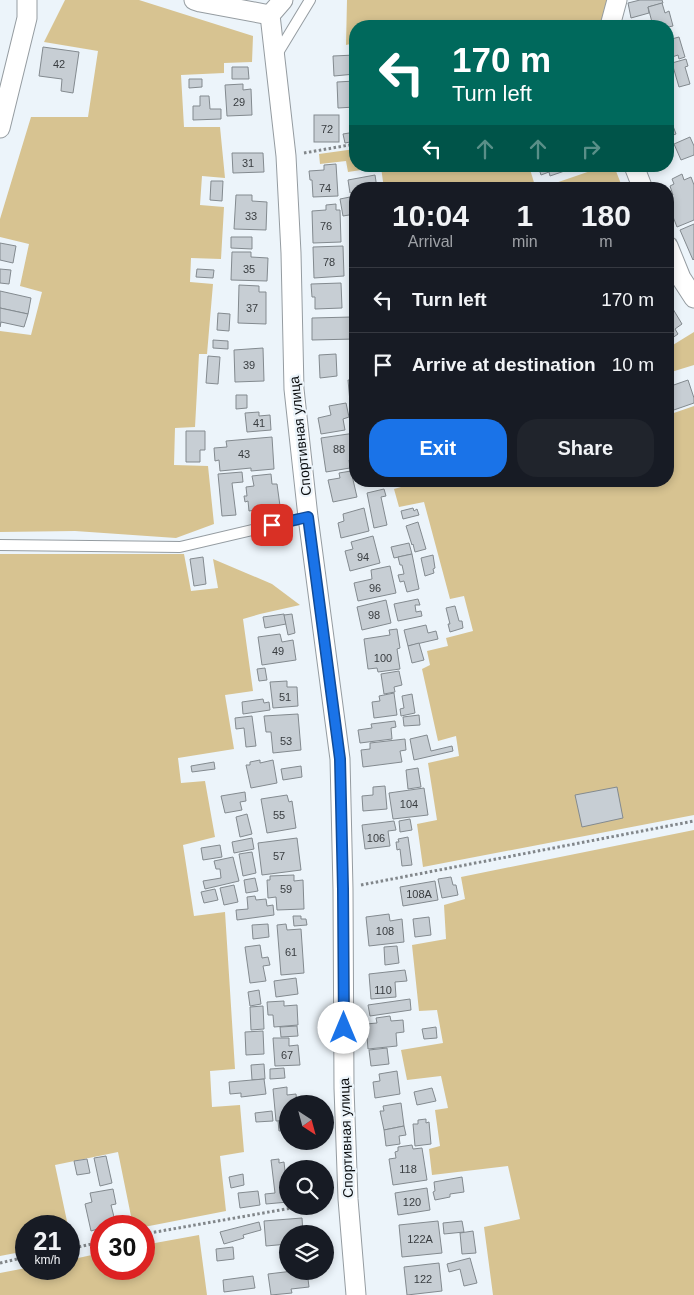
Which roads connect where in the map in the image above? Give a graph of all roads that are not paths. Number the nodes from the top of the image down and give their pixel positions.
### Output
1 (26, 0) edge
2 (194, 0) edge
3 (283, 0) edge
4 (310, 0) edge
5 (617, 0) edge
6 (270, 15) junction
7 (612, 20) edge
8 (275, 57) junction
9 (0, 128) edge
10 (674, 261) edge
11 (694, 298) edge
12 (308, 517) junction
13 (0, 546) edge
14 (356, 1295) edge

1 - 9 street
2 - 6 street
3 - 6 street
4 - 8 lane
5 - 7 street
6 - 8 street, Спортивная улица
8 - 12 street, Спортивная улица
10 - 11 street
12 - 13 lane
12 - 14 street, Спортивная улица

